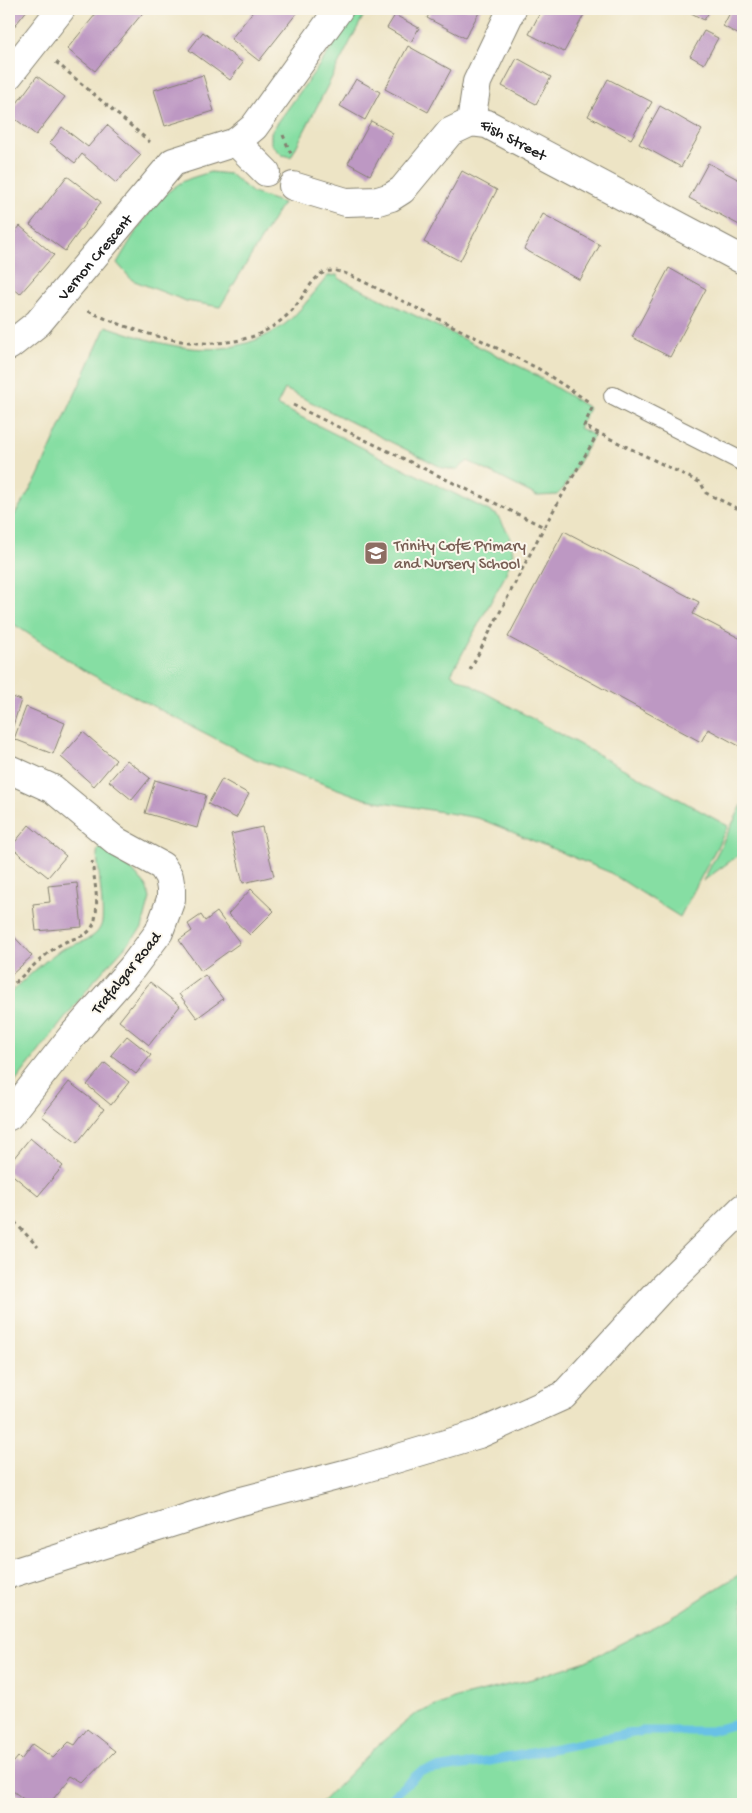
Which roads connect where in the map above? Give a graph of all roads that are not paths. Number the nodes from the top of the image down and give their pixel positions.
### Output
1 (61, 9) edge
2 (339, 9) edge
3 (512, 9) edge
4 (11, 69) edge
5 (471, 122) junction
6 (236, 142) junction
7 (266, 172) dead end
8 (293, 186) dead end
9 (743, 260) edge
10 (9, 346) edge
11 (613, 396) dead end
12 (743, 462) edge
13 (9, 769) edge
14 (9, 1116) edge
15 (743, 1208) edge
16 (9, 1574) edge

1 - 4 street
2 - 6 street
3 - 5 street
5 - 8 street, Fish Street
5 - 9 street, Fish Street
6 - 7 street
6 - 10 street, Vernon Crescent
11 - 12 lane
13 - 14 street, Trafalgar Road
15 - 16 street

